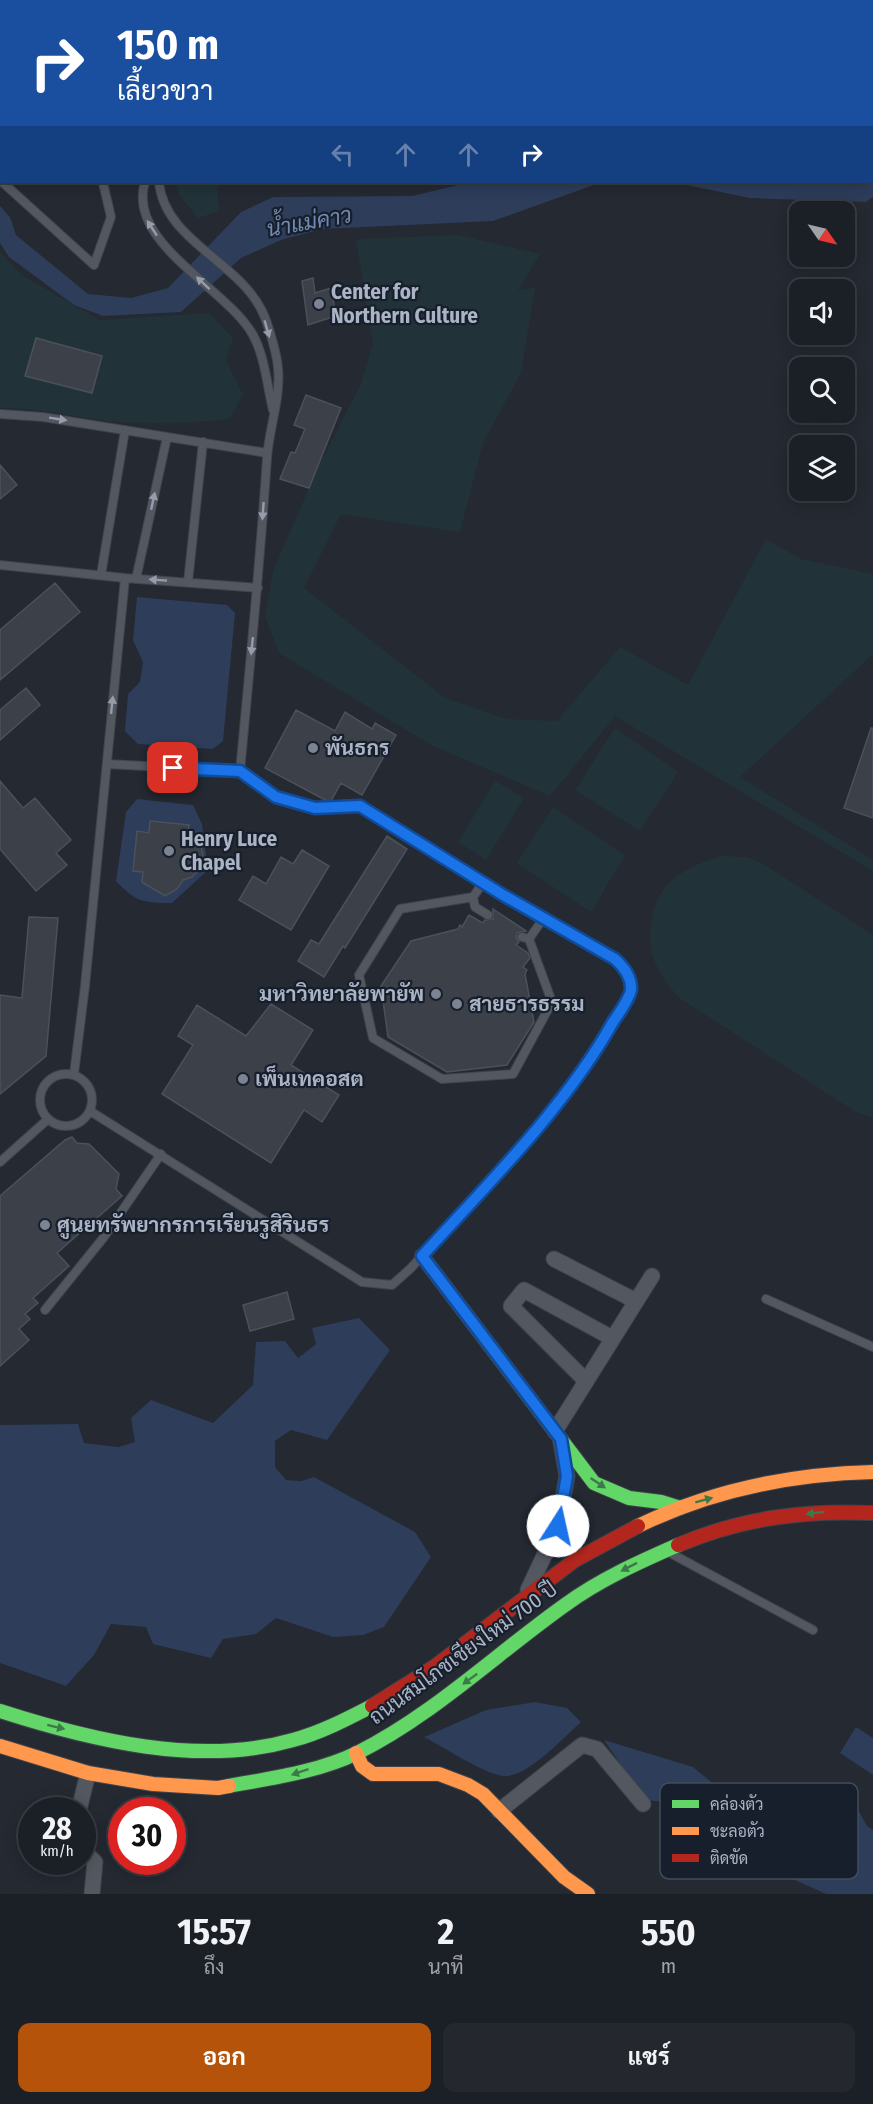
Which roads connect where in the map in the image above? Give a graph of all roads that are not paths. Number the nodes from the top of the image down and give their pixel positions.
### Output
1 (3, 183) edge
2 (103, 183) edge
3 (145, 183) edge
4 (159, 183) edge
5 (0, 414) edge
6 (274, 417) junction
7 (125, 430) junction
8 (166, 436) junction
9 (203, 442) junction
10 (267, 453) junction
11 (0, 565) edge
12 (101, 575) junction
13 (125, 578) junction
14 (136, 579) junction
15 (188, 582) junction
16 (258, 588) junction
17 (107, 764) junction
18 (240, 771) junction
19 (483, 883) junction
20 (473, 897) junction
21 (489, 915) dead end
22 (543, 919) junction
23 (74, 1074) junction
24 (90, 1111) junction
25 (47, 1120) junction
26 (161, 1154) junction
27 (0, 1161) edge
28 (422, 1256) junction
29 (554, 1259) dead end
30 (652, 1276) dead end
31 (766, 1299) dead end
32 (636, 1301) junction
33 (45, 1310) dead end
34 (612, 1338) junction
35 (873, 1347) edge
36 (586, 1380) junction
37 (558, 1435) junction
38 (873, 1472) edge
39 (680, 1508) junction
40 (873, 1513) edge
41 (665, 1550) junction
42 (525, 1596) junction
43 (813, 1630) dead end
44 (0, 1712) edge
45 (0, 1746) edge
46 (356, 1753) junction
47 (88, 1773) junction
48 (82, 1797) edge
49 (643, 1804) dead end
50 (499, 1811) junction
51 (94, 1875) edge
52 (92, 1894) edge
53 (588, 1894) edge

1 - 2 lane
6 -> 3 lane
4 -> 6 lane
5 -> 7 lane
6 - 10 lane
7 - 8 lane
7 - 12 lane
8 - 9 lane
14 -> 8 lane
9 - 10 lane
9 - 15 lane
10 -> 16 lane
11 - 12 lane
12 - 13 lane
13 - 14 lane
17 -> 13 lane
15 -> 14 lane
15 - 16 lane
16 -> 18 lane
17 - 18 lane
17 - 23 lane
18 - 19 lane
19 - 20 lane
19 - 22 lane
20 - 21 lane
20 - 22 lane
22 - 28 lane
23 - 24 lane
23 - 25 lane
24 - 25 lane
24 - 26 lane
25 - 27 lane
26 - 28 lane
26 - 33 lane
28 - 37 main road
29 - 32 street
30 - 32 street
31 - 35 lane
32 - 34 street
34 - 36 street
34 - 36 street
36 - 37 street
37 -> 39 main road
37 - 42 street
39 -> 38 main road, ถนนสมโภชเชียงใหม่ 700 ปี
39 - 42 main road, ถนนสมโภชเชียงใหม่ 700 ปี
40 -> 41 main road, ถนนสมโภชเชียงใหม่ 700 ปี
41 - 43 lane
41 -> 46 main road, ถนนสมโภชเชียงใหม่ 700 ปี
44 -> 42 main road, ถนนสมโภชเชียงใหม่ 700 ปี
45 - 47 main road, ถนนสมโภชเชียงใหม่ 700 ปี
46 -> 47 main road, ถนนสมโภชเชียงใหม่ 700 ปี
46 - 50 main road
47 - 48 street
49 - 50 street
50 - 53 main road
51 - 52 street

